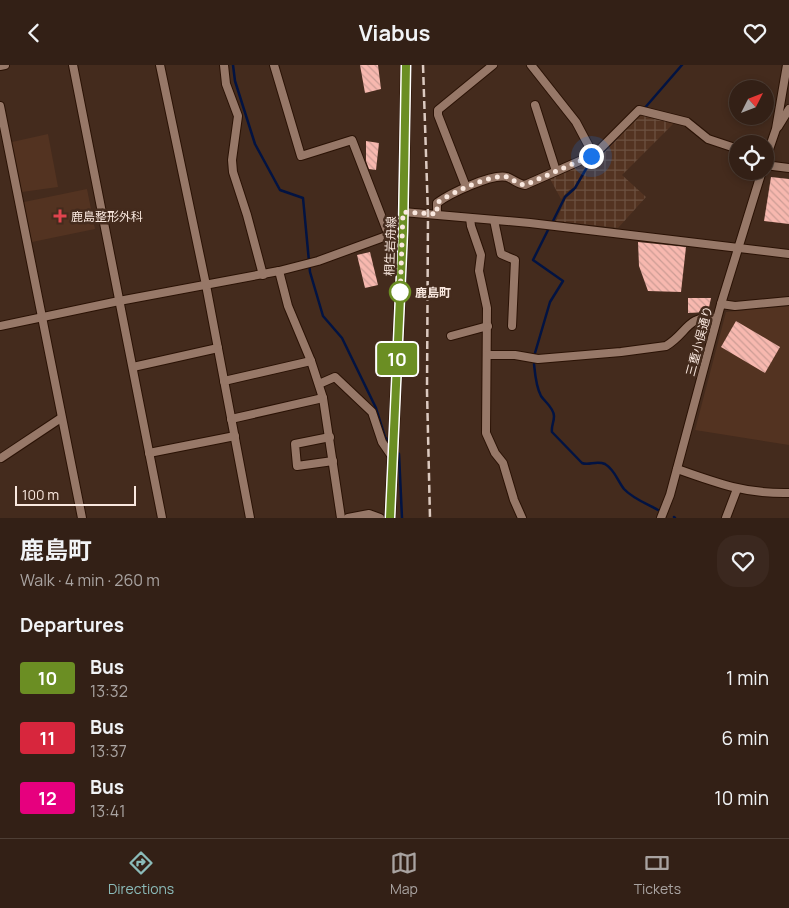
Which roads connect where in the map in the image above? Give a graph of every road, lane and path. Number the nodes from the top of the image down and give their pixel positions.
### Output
1 (4, 65) edge
2 (73, 65) edge
3 (160, 65) edge
4 (224, 65) edge
5 (274, 65) edge
6 (406, 65) edge
7 (493, 65) edge
8 (531, 65) edge
9 (787, 65) edge
10 (0, 66) edge
11 (536, 105) dead end
12 (0, 106) edge
13 (789, 109) edge
14 (776, 129) junction
15 (774, 135) edge
16 (729, 146) edge
17 (593, 154) junction
18 (774, 163) edge
19 (789, 168) edge
20 (556, 171) junction
21 (759, 180) edge
22 (466, 187) junction
23 (403, 212) junction
24 (437, 214) junction
25 (470, 218) junction
26 (494, 220) junction
27 (403, 231) junction
28 (389, 235) junction
29 (737, 247) junction
30 (789, 254) edge
31 (279, 271) junction
32 (262, 275) junction
33 (206, 285) junction
34 (119, 301) junction
35 (789, 301) edge
36 (721, 304) junction
37 (41, 317) junction
38 (717, 318) junction
39 (0, 326) edge
40 (488, 326) junction
41 (512, 326) dead end
42 (451, 335) dead end
43 (218, 348) junction
44 (487, 355) junction
45 (311, 361) junction
46 (132, 367) junction
47 (224, 381) junction
48 (319, 384) junction
49 (323, 398) junction
50 (62, 418) junction
51 (231, 419) junction
52 (235, 436) junction
53 (330, 437) junction
54 (149, 453) junction
55 (393, 457) junction
56 (1, 458) edge
57 (333, 461) junction
58 (677, 469) junction
59 (737, 489) junction
60 (789, 493) edge
61 (82, 518) edge
62 (162, 518) edge
63 (250, 518) edge
64 (341, 518) edge
65 (348, 518) edge
66 (380, 518) edge
67 (390, 518) edge
68 (522, 518) edge
69 (661, 518) edge
70 (726, 518) edge

1 - 10 street
2 - 34 street
3 - 33 street
4 - 32 street
5 - 28 street
6 - 23 main road, 桐生岩舟線
7 - 22 street
8 - 17 street
9 - 14 street
11 - 20 street
12 - 37 street
13 - 14 street
14 - 15 street
16 - 17 street
17 - 20 street
18 - 19 street
20 - 22 street
21 - 29 street, 三重小俣通り
22 - 24 street
23 - 24 street
23 - 27 main road, 桐生岩舟線
24 - 25 street
25 - 26 street
25 - 40 street
26 - 29 street
26 - 41 street
27 - 28 street
27 - 55 main road, 桐生岩舟線
28 - 31 street
29 - 30 street
29 - 36 street, 三重小俣通り
31 - 32 street
31 - 45 street
32 - 33 street
33 - 34 street
33 - 43 street
34 - 37 street
34 - 46 street
35 - 36 street
36 - 38 street, 三重小俣通り
37 - 39 street
37 - 50 street
38 - 44 street
38 - 58 street, 三重小俣通り
40 - 42 street
40 - 44 street
43 - 46 street
43 - 47 street
44 - 68 street
45 - 47 street
45 - 48 street
46 - 54 street
47 - 51 street
48 - 49 street
48 - 55 street
49 - 51 street
49 - 53 street
50 - 56 street
50 - 61 street
51 - 52 street
52 - 54 street
52 - 63 street
53 - 57 street
53 - 57 street
54 - 62 street
55 - 67 main road, 桐生岩舟線
57 - 64 street
58 - 59 street
58 - 69 street, 三重小俣通り
59 - 60 street
59 - 70 street
65 - 66 street

